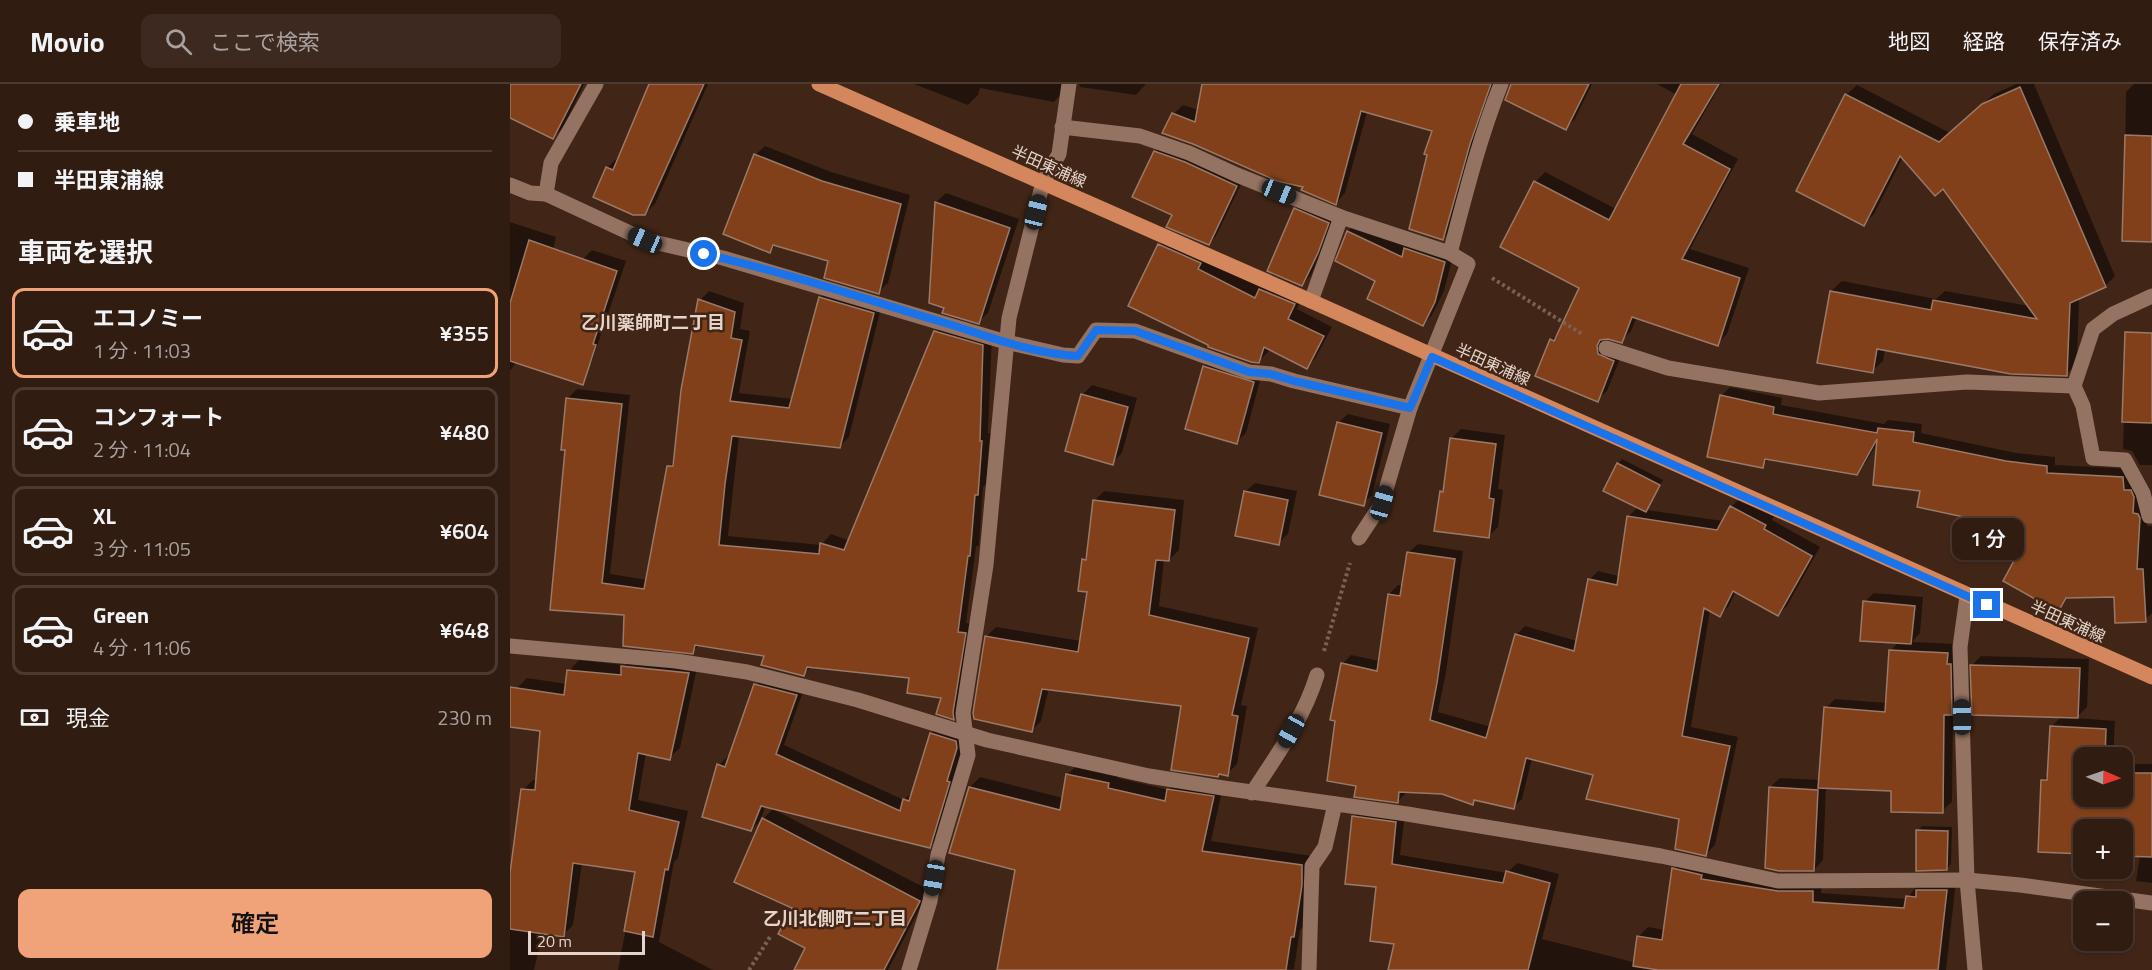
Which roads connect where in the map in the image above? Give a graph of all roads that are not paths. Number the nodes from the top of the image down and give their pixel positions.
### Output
1 (596, 84) edge
2 (819, 84) edge
3 (1069, 84) edge
4 (1502, 84) edge
5 (1062, 127) junction
6 (1043, 182) junction
7 (510, 185) edge
8 (546, 194) junction
9 (1341, 217) junction
10 (1450, 253) junction
11 (2152, 296) edge
12 (1311, 301) junction
13 (1006, 342) junction
14 (1606, 348) road end
15 (1432, 357) junction
16 (2074, 386) junction
17 (1410, 408) junction
18 (2152, 516) edge
19 (1359, 538) road end
20 (1966, 596) junction
21 (510, 646) edge
22 (1317, 675) road end
23 (2152, 677) edge
24 (966, 733) junction
25 (1252, 793) junction
26 (1335, 804) junction
27 (1967, 880) junction
28 (2152, 903) edge
29 (909, 970) edge
30 (1309, 970) edge
31 (1975, 970) edge

1 - 8 street
2 - 6 main road, 半田東浦線
3 - 5 street
4 - 10 street
5 - 6 street
5 - 9 street
6 - 12 main road, 半田東浦線
6 - 13 street
7 - 8 street
8 - 13 street
9 - 10 street
9 - 12 street
10 - 15 street
11 - 16 street
12 - 15 main road, 半田東浦線
13 - 17 street
13 - 24 street
14 - 16 street
15 - 17 street
15 - 20 main road, 半田東浦線
16 - 18 street
17 - 19 street
20 - 23 main road, 半田東浦線
20 - 27 street
21 - 24 street
22 - 25 street
24 - 25 street
24 - 29 street
25 - 26 street
26 - 27 street
26 - 30 street
27 - 28 street
27 - 31 street

